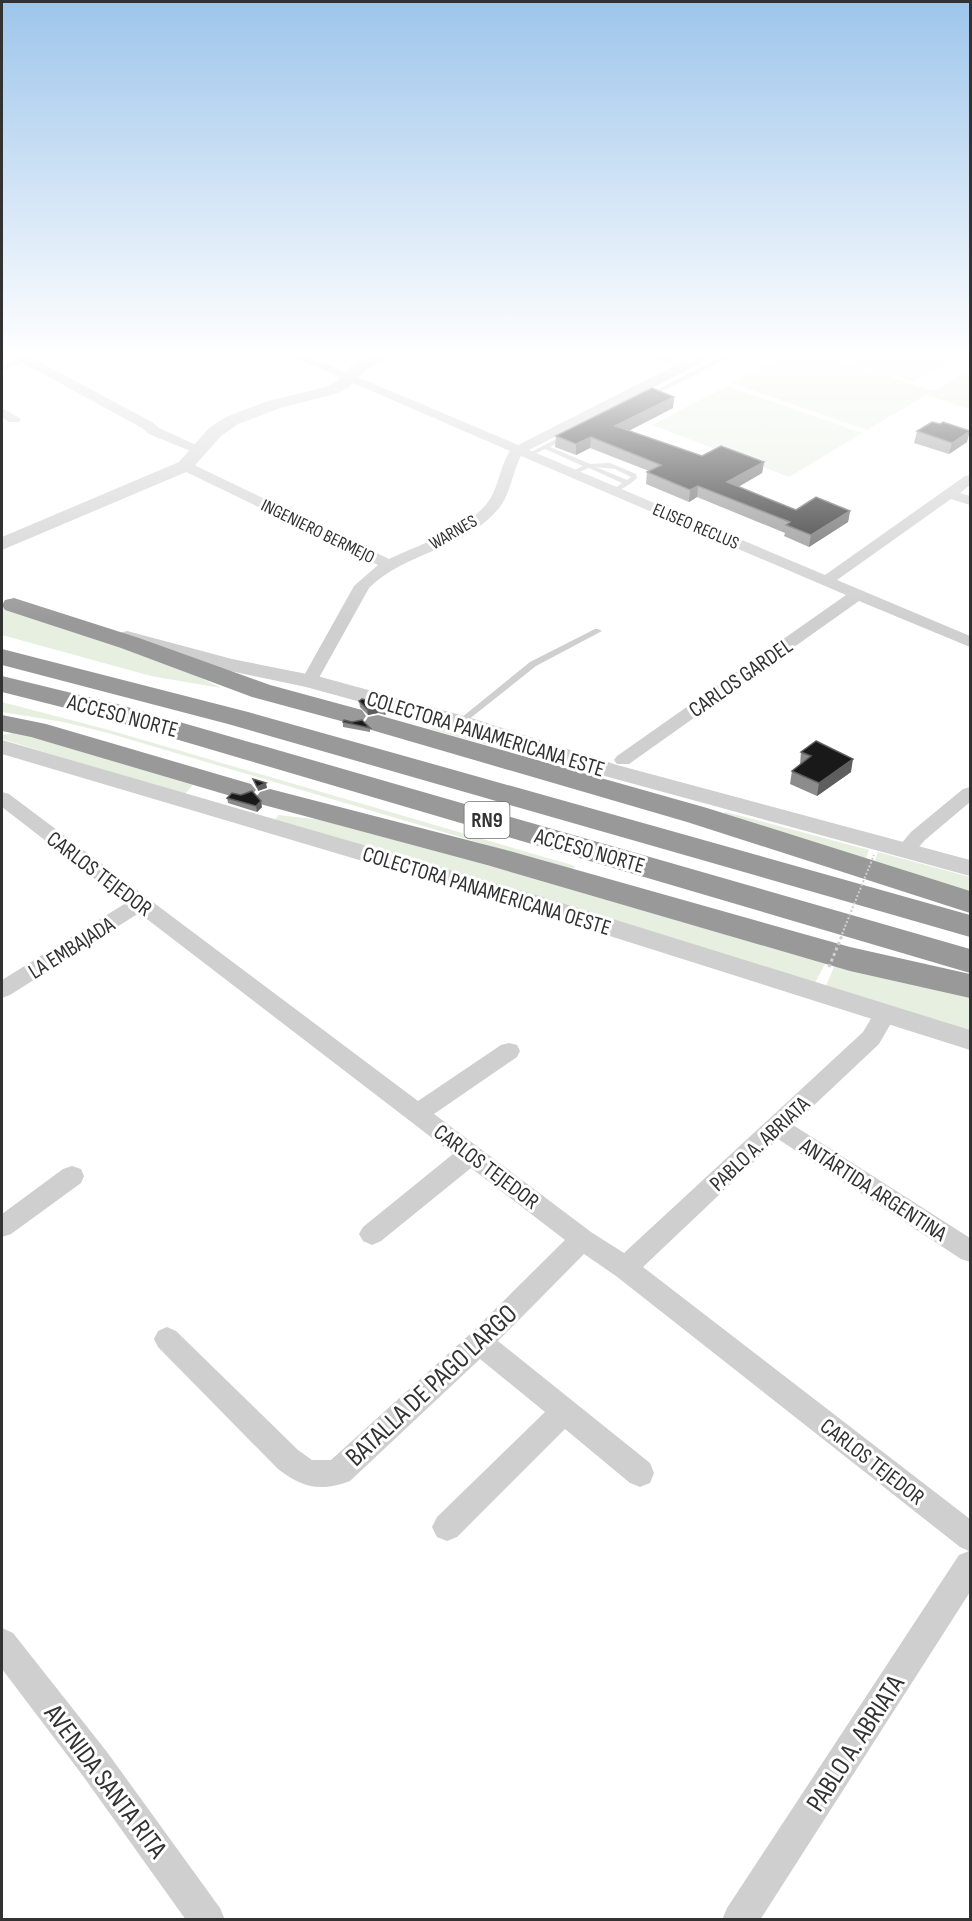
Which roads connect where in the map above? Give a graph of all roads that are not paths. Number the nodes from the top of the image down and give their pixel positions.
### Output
1 (182, 443) edge
2 (205, 443) edge
3 (501, 443) edge
4 (541, 443) edge
5 (553, 443) edge
6 (544, 447) junction
7 (200, 450) junction
8 (523, 452) junction
9 (185, 466) junction
10 (586, 466) junction
11 (572, 473) junction
12 (970, 479) edge
13 (615, 491) junction
14 (950, 494) junction
15 (970, 501) edge
16 (2, 544) edge
17 (387, 564) junction
18 (826, 581) junction
19 (858, 594) junction
20 (8, 603) edge
21 (598, 631) dead end
22 (970, 642) edge
23 (2, 657) edge
24 (309, 681) junction
25 (2, 684) edge
26 (460, 722) junction
27 (2, 723) edge
28 (36, 730) junction
29 (2, 731) edge
30 (2, 747) edge
31 (623, 760) dead end
32 (970, 793) edge
33 (7, 810) edge
34 (905, 850) junction
35 (970, 868) edge
36 (970, 902) edge
37 (140, 903) junction
38 (970, 926) edge
39 (970, 960) edge
40 (970, 986) edge
41 (2, 990) edge
42 (886, 1014) junction
43 (970, 1040) edge
44 (509, 1051) dead end
45 (418, 1113) junction
46 (777, 1126) junction
47 (471, 1154) junction
48 (72, 1176) dead end
49 (2, 1227) edge
50 (372, 1234) dead end
51 (582, 1239) junction
52 (970, 1251) edge
53 (625, 1268) junction
54 (167, 1339) dead end
55 (479, 1342) junction
56 (564, 1412) junction
57 (640, 1473) dead end
58 (447, 1527) dead end
59 (970, 1537) edge
60 (970, 1566) edge
61 (2, 1644) edge
62 (208, 1920) edge
63 (740, 1920) edge

1 - 7 street
2 - 7 street
3 - 8 street, ELISEO RECLUS
4 - 8 street
5 - 6 lane
6 - 8 lane
6 - 10 lane
7 - 9 street
8 - 11 street, ELISEO RECLUS
8 - 17 street, WARNES
9 - 16 street
9 - 17 street, INGENIERO BERMEJO
10 - 11 lane
10 - 13 lane
11 - 13 street, ELISEO RECLUS
12 - 14 street
13 - 18 street, ELISEO RECLUS
14 - 15 street
14 - 18 street
17 - 24 street, WARNES
18 - 19 street, ELISEO RECLUS
19 - 22 street, ELISEO RECLUS
19 - 31 street, CARLOS GARDEL
20 - 24 street, COLECTORA PANAMERICANA ESTE
20 - 36 highway
21 - 26 lane
23 - 38 highway, ACCESO NORTE / RN9
24 - 26 street, COLECTORA PANAMERICANA ESTE
25 - 39 highway, ACCESO NORTE / RN9
26 - 34 street, COLECTORA PANAMERICANA ESTE
27 - 28 highway
28 - 29 highway
28 - 40 highway
30 - 42 street, COLECTORA PANAMERICANA OESTE
32 - 34 street
33 - 37 street, CARLOS TEJEDOR
34 - 35 street, COLECTORA PANAMERICANA ESTE
37 - 41 street, LA EMBAJADA
37 - 45 street, CARLOS TEJEDOR
42 - 43 street, COLECTORA PANAMERICANA OESTE
42 - 46 street, PABLO A. ABRIATA
44 - 45 street
45 - 47 street, CARLOS TEJEDOR
46 - 52 street, ANTÁRTIDA ARGENTINA
46 - 53 street, PABLO A. ABRIATA
47 - 50 street
47 - 51 street, CARLOS TEJEDOR
48 - 49 street
51 - 53 street, CARLOS TEJEDOR
51 - 55 street, BATALLA DE PAGO LARGO
53 - 59 street, CARLOS TEJEDOR
54 - 55 street, BATALLA DE PAGO LARGO
55 - 56 street
56 - 57 street
56 - 58 street
60 - 63 street, PABLO A. ABRIATA
61 - 62 street, AVENIDA SANTA RITA

